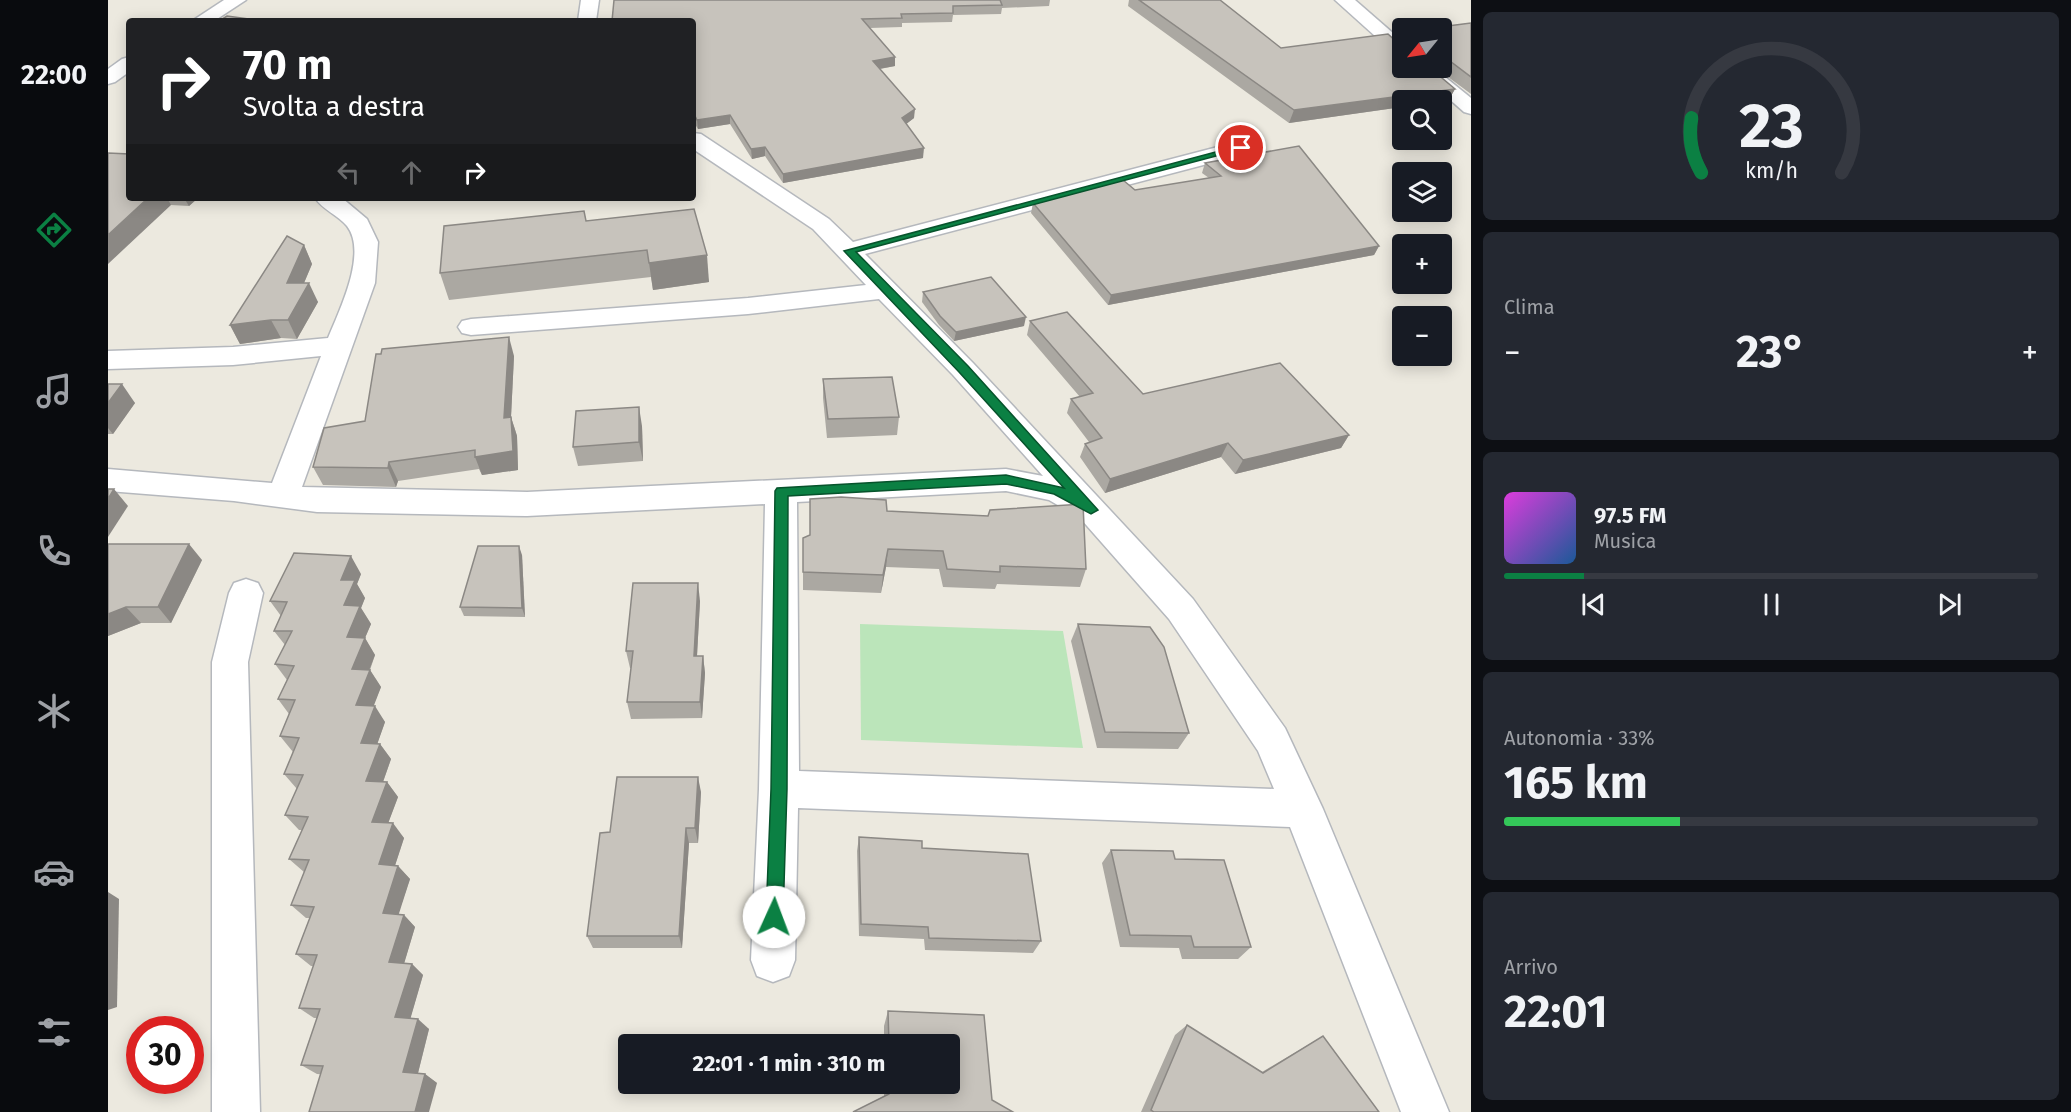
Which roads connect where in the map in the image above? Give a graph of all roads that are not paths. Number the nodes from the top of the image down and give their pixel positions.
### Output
1 (237, 0) edge
2 (590, 0) edge
3 (1344, 0) edge
4 (206, 18) edge
5 (587, 18) edge
6 (1392, 41) edge
7 (126, 65) edge
8 (108, 78) edge
9 (1435, 78) edge
10 (1471, 108) edge
11 (696, 142) edge
12 (1241, 148) dead end
13 (332, 201) edge
14 (849, 251) junction
15 (886, 290) junction
16 (471, 327) dead end
17 (337, 346) junction
18 (108, 360) edge
19 (108, 480) edge
20 (781, 491) junction
21 (283, 496) junction
22 (1091, 510) junction
23 (246, 593) dead end
24 (779, 789) junction
25 (1303, 809) junction
26 (773, 960) dead end
27 (236, 1112) edge
28 (1425, 1112) edge

1 - 4 street
2 - 5 street
3 - 6 street
7 - 8 street
9 - 10 street
11 - 14 street
12 - 14 street
13 - 17 street
14 - 15 street
15 - 16 street
15 - 22 street
17 - 18 street
17 - 21 street
19 - 21 street
20 - 21 street
20 - 22 street
20 - 24 street
22 - 25 street
23 - 27 street
24 - 25 street
24 - 26 street
25 - 28 street

